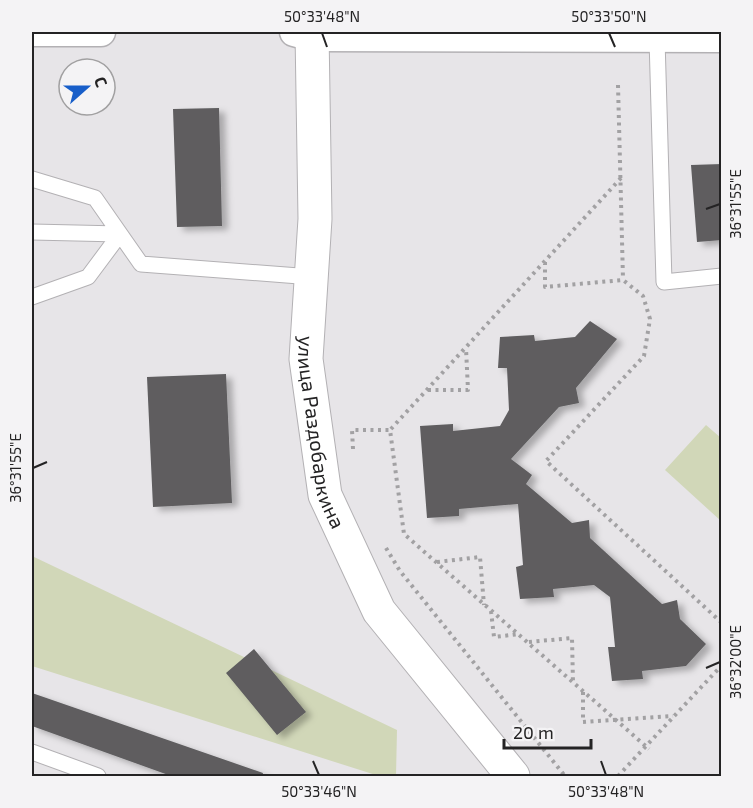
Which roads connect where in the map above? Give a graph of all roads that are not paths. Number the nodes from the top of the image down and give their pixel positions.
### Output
1 (32, 32) edge
2 (101, 32) edge
3 (306, 33) edge
4 (722, 38) edge
5 (657, 39) junction
6 (32, 179) edge
7 (32, 232) edge
8 (120, 234) junction
9 (722, 276) edge
10 (312, 277) junction
11 (32, 297) edge
12 (32, 752) edge
13 (98, 777) edge
14 (513, 777) edge

1 - 2 street
3 - 5 street
3 - 10 street, улица Раздобаркина
4 - 5 street
5 - 9 lane
6 - 8 lane
7 - 8 lane
8 - 10 lane
8 - 11 lane
10 - 14 street, улица Раздобаркина
12 - 13 lane

